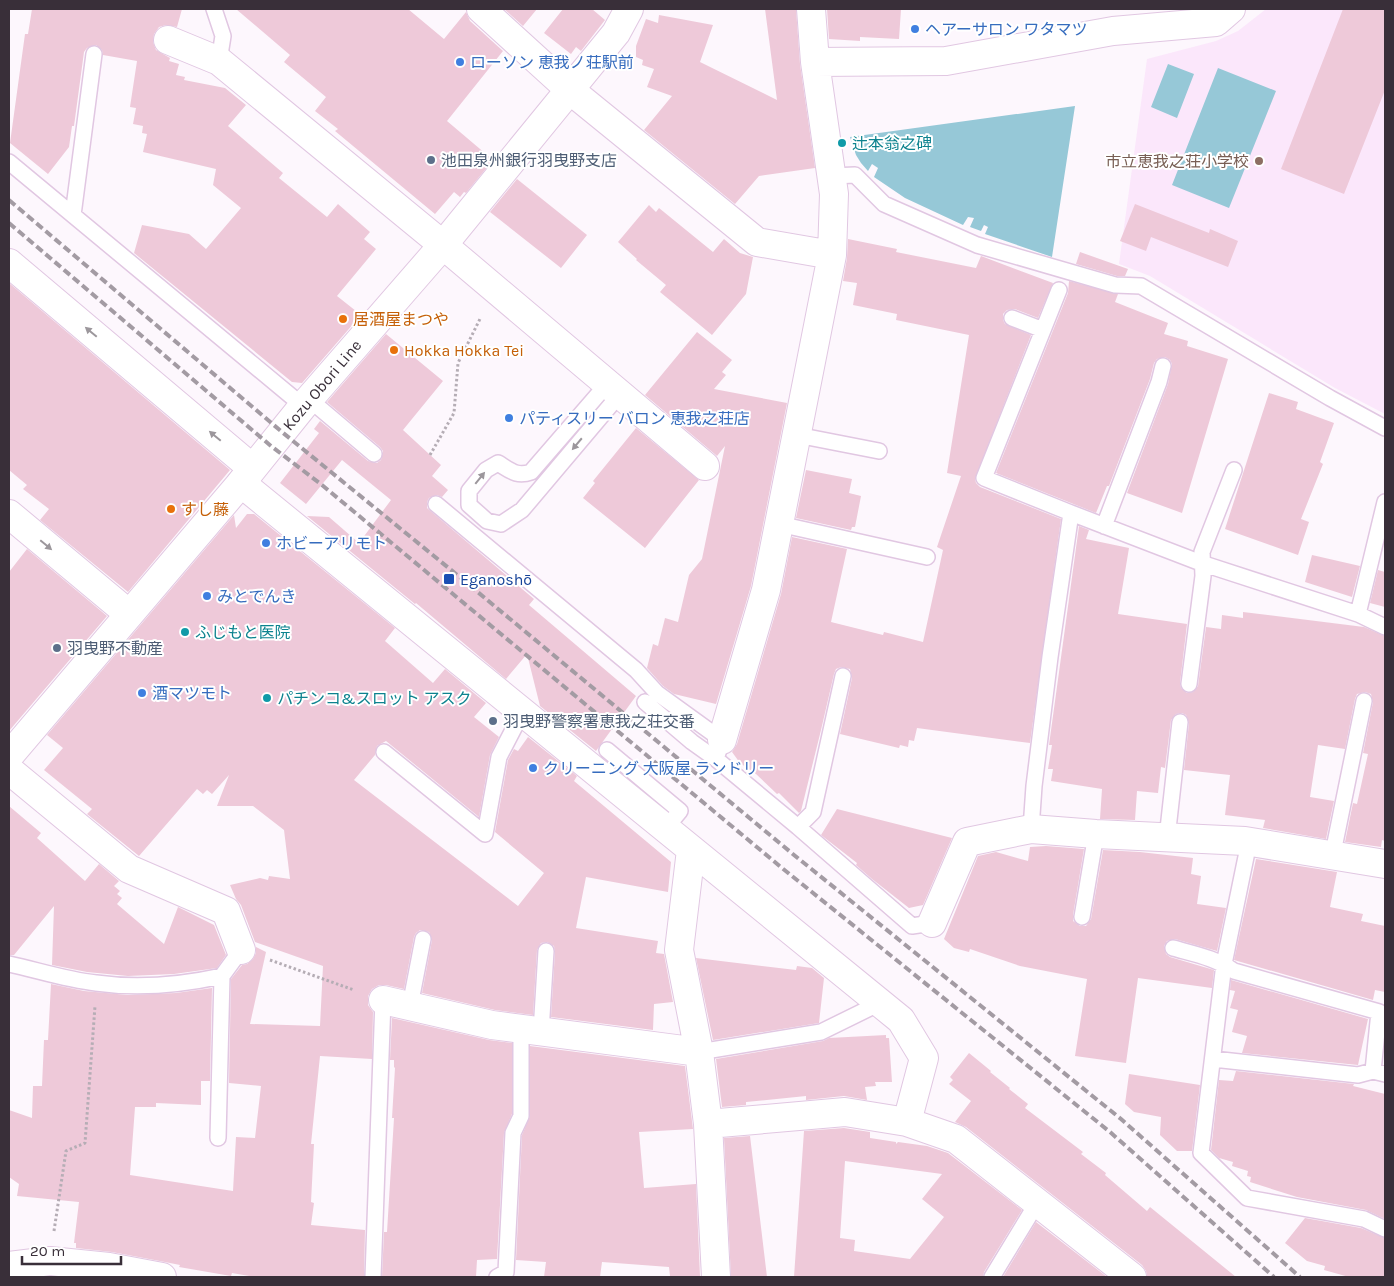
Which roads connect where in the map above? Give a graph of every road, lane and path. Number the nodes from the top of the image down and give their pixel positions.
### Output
1 (214, 9) edge
2 (481, 9) edge
3 (629, 9) edge
4 (811, 9) edge
5 (1230, 9) edge
6 (168, 40) dead end
7 (94, 54) dead end
8 (219, 61) junction
9 (815, 62) junction
10 (570, 90) junction
11 (9, 162) edge
12 (832, 176) junction
13 (73, 215) junction
14 (443, 245) junction
15 (832, 255) junction
16 (9, 263) edge
17 (1059, 290) dead end
18 (498, 291) junction
19 (1012, 318) dead end
20 (1043, 330) junction
21 (1163, 366) dead end
22 (614, 389) junction
23 (306, 402) junction
24 (1385, 428) edge
25 (796, 435) junction
26 (879, 451) dead end
27 (374, 454) dead end
28 (430, 455) dead end
29 (705, 466) dead end
30 (1234, 470) dead end
31 (247, 475) junction
32 (1385, 502) edge
33 (436, 504) dead end
34 (1071, 513) junction
35 (9, 514) edge
36 (779, 524) junction
37 (1104, 526) junction
38 (927, 557) dead end
39 (1201, 563) junction
40 (129, 614) junction
41 (1358, 614) junction
42 (1385, 627) edge
43 (843, 676) dead end
44 (1189, 684) dead end
45 (1364, 701) dead end
46 (645, 702) dead end
47 (523, 714) junction
48 (1180, 722) dead end
49 (606, 750) dead end
50 (719, 750) junction
51 (384, 752) dead end
52 (9, 756) edge
53 (9, 770) edge
54 (798, 827) junction
55 (665, 829) junction
56 (1031, 829) junction
57 (1096, 834) junction
58 (1167, 838) junction
59 (1245, 841) junction
60 (691, 850) junction
61 (1335, 855) junction
62 (1385, 864) edge
63 (1082, 918) dead end
64 (932, 923) joint
65 (423, 939) dead end
66 (1173, 948) dead end
67 (241, 950) junction
68 (546, 951) dead end
69 (9, 964) edge
70 (1224, 964) junction
71 (222, 976) junction
72 (95, 983) junction
73 (383, 1000) junction
74 (880, 1003) junction
75 (410, 1006) junction
76 (531, 1030) junction
77 (699, 1052) junction
78 (1213, 1059) junction
79 (1379, 1073) edge
80 (907, 1122) junction
81 (708, 1124) junction
82 (218, 1138) dead end
83 (1038, 1203) junction
84 (1385, 1229) edge
85 (9, 1266) edge
86 (42, 1267) edge
87 (162, 1277) edge
88 (372, 1277) edge
89 (497, 1277) edge
90 (716, 1277) edge
91 (992, 1277) edge
92 (1132, 1277) edge

1 - 8 lane
2 - 10 street
3 - 10 street, Kozu Obori Line
4 - 9 street
5 - 9 street
6 - 8 street
7 - 13 lane
8 - 14 street
9 - 12 street
10 - 14 street, Kozu Obori Line
10 - 15 street
11 - 13 lane
12 - 15 street
12 - 24 lane
13 - 23 lane
14 - 18 street
14 - 23 street, Kozu Obori Line
15 - 25 street
31 -> 16 street
17 - 20 lane
18 - 22 street
18 - 28 path
19 - 20 lane
20 - 34 lane
21 - 37 lane
22 -> 22 lane
22 - 29 street
23 - 27 lane
23 - 31 street, Kozu Obori Line
25 - 26 lane
25 - 36 street
30 - 39 lane
31 - 40 street, Kozu Obori Line
31 - 47 street
32 - 41 lane
33 - 50 lane
34 - 37 lane
34 - 56 lane
35 -> 40 street
36 - 38 lane
36 - 50 street
37 - 39 lane
39 - 41 lane
39 - 44 lane
40 - 52 street, Kozu Obori Line
41 - 42 lane
43 - 54 lane
45 - 61 lane
46 - 50 lane
47 - 51 lane
47 - 55 street
48 - 58 lane
49 - 55 lane
50 - 54 lane
53 - 67 street
54 - 64 lane
55 - 60 street
56 - 57 street
56 - 64 street
57 - 58 street
57 - 63 lane
58 - 59 street
59 - 61 street
59 - 70 lane
60 - 74 street
60 - 77 street
61 - 62 street
65 - 75 lane
66 - 70 lane
67 - 71 lane
67 - 73 path
68 - 76 lane
69 - 72 lane
70 - 78 lane
70 - 79 lane
71 - 72 lane
71 - 82 lane
72 - 86 path
73 - 75 street
73 - 88 lane
74 - 77 lane
74 - 80 street
75 - 76 street
76 - 77 street
76 - 89 lane
77 - 81 street
78 - 79 lane
78 - 84 lane
80 - 81 street
80 - 83 street
81 - 90 street
83 - 91 lane
83 - 92 street
85 - 86 street
86 - 87 street

